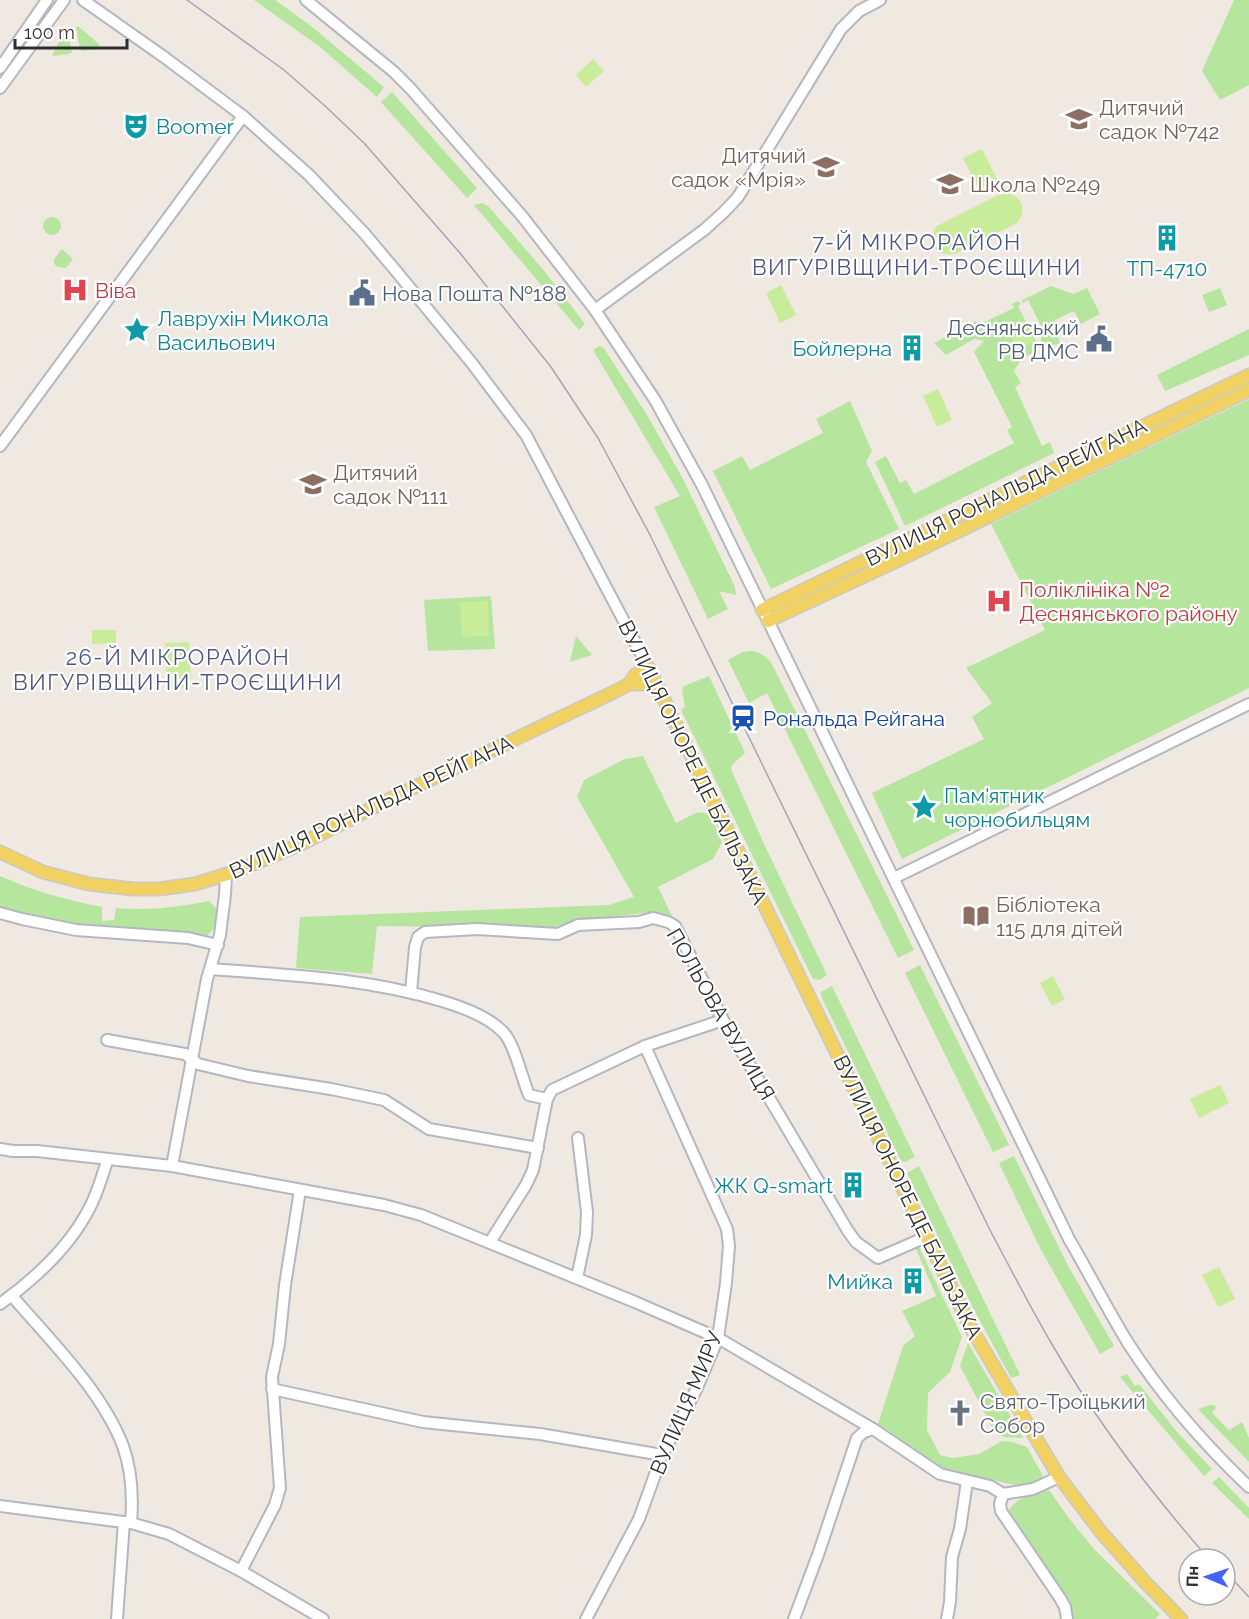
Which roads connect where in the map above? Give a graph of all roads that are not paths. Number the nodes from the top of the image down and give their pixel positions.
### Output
1 (47, 0) edge
2 (64, 0) edge
3 (83, 0) edge
4 (306, 0) edge
5 (880, 0) edge
6 (0, 68) edge
7 (0, 88) edge
8 (243, 116) junction
9 (595, 310) junction
10 (1249, 375) edge
11 (1249, 390) edge
12 (0, 446) edge
13 (762, 609) junction
14 (768, 621) junction
15 (648, 667) junction
16 (654, 679) junction
17 (628, 684) junction
18 (1249, 704) edge
19 (0, 852) edge
20 (226, 875) junction
21 (894, 878) junction
22 (0, 913) edge
23 (218, 945) junction
24 (211, 969) junction
25 (411, 992) junction
26 (723, 1020) junction
27 (107, 1040) dead end
28 (645, 1046) junction
29 (192, 1060) junction
30 (547, 1099) junction
31 (578, 1138) dead end
32 (538, 1148) junction
33 (0, 1149) edge
34 (108, 1159) junction
35 (172, 1166) junction
36 (300, 1190) junction
37 (926, 1237) junction
38 (490, 1242) junction
39 (577, 1278) junction
40 (12, 1296) junction
41 (0, 1304) edge
42 (718, 1338) junction
43 (272, 1389) junction
44 (873, 1429) junction
45 (662, 1455) junction
46 (1059, 1478) junction
47 (967, 1482) junction
48 (1249, 1487) edge
49 (1003, 1494) junction
50 (0, 1506) edge
51 (127, 1523) junction
52 (241, 1571) junction
53 (117, 1619) edge
54 (323, 1619) edge
55 (586, 1619) edge
56 (794, 1619) edge
57 (946, 1619) edge
58 (1066, 1619) edge
59 (1181, 1619) edge

1 - 6 street
2 - 7 street
3 - 8 street, ВУЛИЦЯ ОНОРЕ ДЕ БАЛЬЗАКА
4 - 9 street
5 - 9 street
8 - 12 street
8 - 15 street, ВУЛИЦЯ ОНОРЕ ДЕ БАЛЬЗАКА
9 - 13 street
10 - 13 main road, ВУЛИЦЯ РОНАЛЬДА РЕЙГАНА
11 - 14 main road, ВУЛИЦЯ РОНАЛЬДА РЕЙГАНА
13 - 14 street
14 - 21 street
15 - 16 main road, ВУЛИЦЯ ОНОРЕ ДЕ БАЛЬЗАКА
15 - 17 main road, ВУЛИЦЯ РОНАЛЬДА РЕЙГАНА
16 - 17 main road, ВУЛИЦЯ РОНАЛЬДА РЕЙГАНА
16 - 37 main road, ВУЛИЦЯ ОНОРЕ ДЕ БАЛЬЗАКА
17 - 20 main road, ВУЛИЦЯ РОНАЛЬДА РЕЙГАНА
18 - 21 street
19 - 20 main road, ВУЛИЦЯ РОНАЛЬДА РЕЙГАНА
20 - 23 street
21 - 48 street
22 - 23 street
23 - 24 street
24 - 25 street
24 - 29 street
25 - 26 street, ПОЛЬОВА ВУЛИЦЯ
25 - 30 street
26 - 28 street
26 - 37 street, ПОЛЬОВА ВУЛИЦЯ
27 - 29 street
28 - 30 street
28 - 42 street, ВУЛИЦЯ МИРУ
29 - 32 street
29 - 35 street
30 - 32 street
31 - 39 street
32 - 38 street
33 - 34 street
34 - 35 street
34 - 40 street
35 - 36 street
36 - 38 street
36 - 43 street
37 - 46 main road, ВУЛИЦЯ ОНОРЕ ДЕ БАЛЬЗАКА
38 - 39 street
39 - 42 street
40 - 41 street
40 - 51 street
42 - 44 street
42 - 45 street, ВУЛИЦЯ МИРУ
43 - 45 street
43 - 52 street
44 - 47 street
44 - 56 street
45 - 55 street, ВУЛИЦЯ МИРУ
46 - 49 street
46 - 59 main road, ВУЛИЦЯ ОНОРЕ ДЕ БАЛЬЗАКА
47 - 49 street
47 - 57 street
49 - 58 street
50 - 51 street
51 - 52 street
51 - 53 street
52 - 54 street

